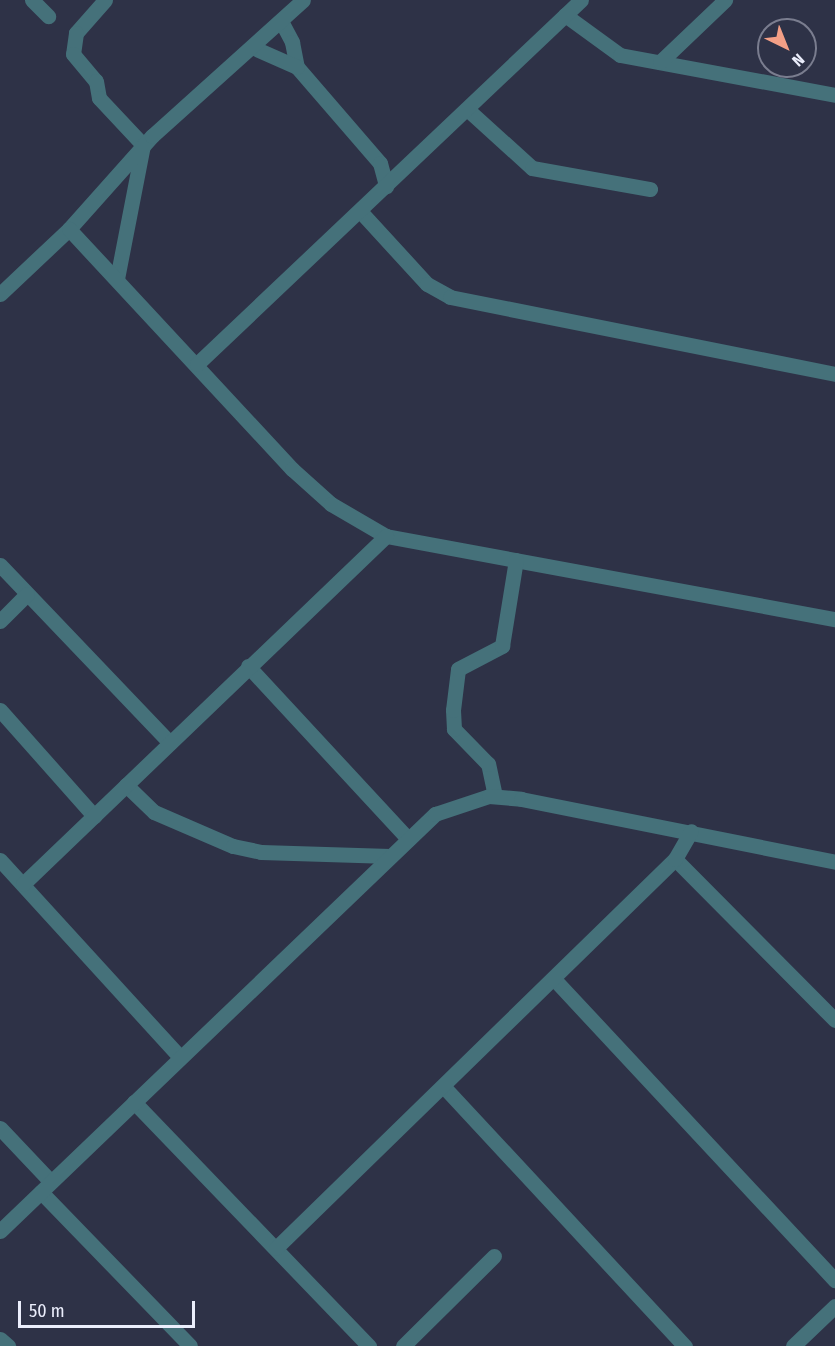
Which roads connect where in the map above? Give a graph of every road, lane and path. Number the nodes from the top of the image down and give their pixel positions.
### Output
1 (32, 0) edge
2 (105, 0) edge
3 (303, 0) edge
4 (581, 0) edge
5 (725, 0) edge
6 (565, 15) junction
7 (48, 16) dead end
8 (281, 21) junction
9 (252, 47) junction
10 (660, 62) junction
11 (297, 67) junction
12 (835, 95) edge
13 (467, 109) junction
14 (143, 145) junction
15 (386, 186) junction
16 (650, 189) dead end
17 (360, 210) junction
18 (69, 229) junction
19 (117, 279) junction
20 (0, 294) edge
21 (197, 364) junction
22 (835, 374) edge
23 (386, 536) junction
24 (516, 560) junction
25 (0, 565) edge
26 (27, 594) junction
27 (835, 619) edge
28 (0, 621) edge
29 (248, 666) junction
30 (0, 710) edge
31 (170, 743) junction
32 (126, 784) junction
33 (495, 796) junction
34 (94, 816) junction
35 (691, 831) junction
36 (408, 839) junction
37 (390, 856) junction
38 (675, 859) junction
39 (0, 860) edge
40 (835, 862) edge
41 (23, 884) junction
42 (554, 979) junction
43 (835, 1020) edge
44 (180, 1057) junction
45 (444, 1088) junction
46 (134, 1102) junction
47 (0, 1128) edge
48 (46, 1187) junction
49 (0, 1231) edge
50 (276, 1248) junction
51 (494, 1256) dead end
52 (835, 1280) edge
53 (835, 1306) edge
54 (0, 1339) edge
55 (8, 1346) edge
56 (190, 1346) edge
57 (369, 1346) edge
58 (403, 1346) edge
59 (685, 1346) edge
60 (793, 1346) edge

1 - 7 street
2 - 14 street
3 - 8 street
4 - 6 street
5 - 10 street
6 - 10 street
6 - 13 street
8 - 9 street
8 - 11 street
9 - 11 street
9 - 14 street
10 - 12 street
11 - 15 street
13 - 15 street
13 - 16 street
14 - 18 street
14 - 19 street
15 - 17 street
17 - 21 street
17 - 22 street
18 - 19 street
18 - 20 street
19 - 21 street
21 - 23 street
23 - 24 street
23 - 29 street
24 - 27 street
24 - 33 street
25 - 26 street
26 - 28 street
26 - 31 street
29 - 31 street
29 - 36 street
30 - 34 street
31 - 32 street
32 - 34 street
32 - 37 street
33 - 35 street
33 - 36 street
34 - 41 street
35 - 38 street
35 - 40 street
36 - 37 street
37 - 44 street
38 - 42 street
38 - 43 street
39 - 41 street
41 - 44 street
42 - 45 street
42 - 52 street
44 - 46 street
45 - 50 street
45 - 59 street
46 - 48 street
46 - 50 street
47 - 48 street
48 - 49 street
48 - 56 street
50 - 57 street
51 - 58 street
53 - 60 street
54 - 55 street

